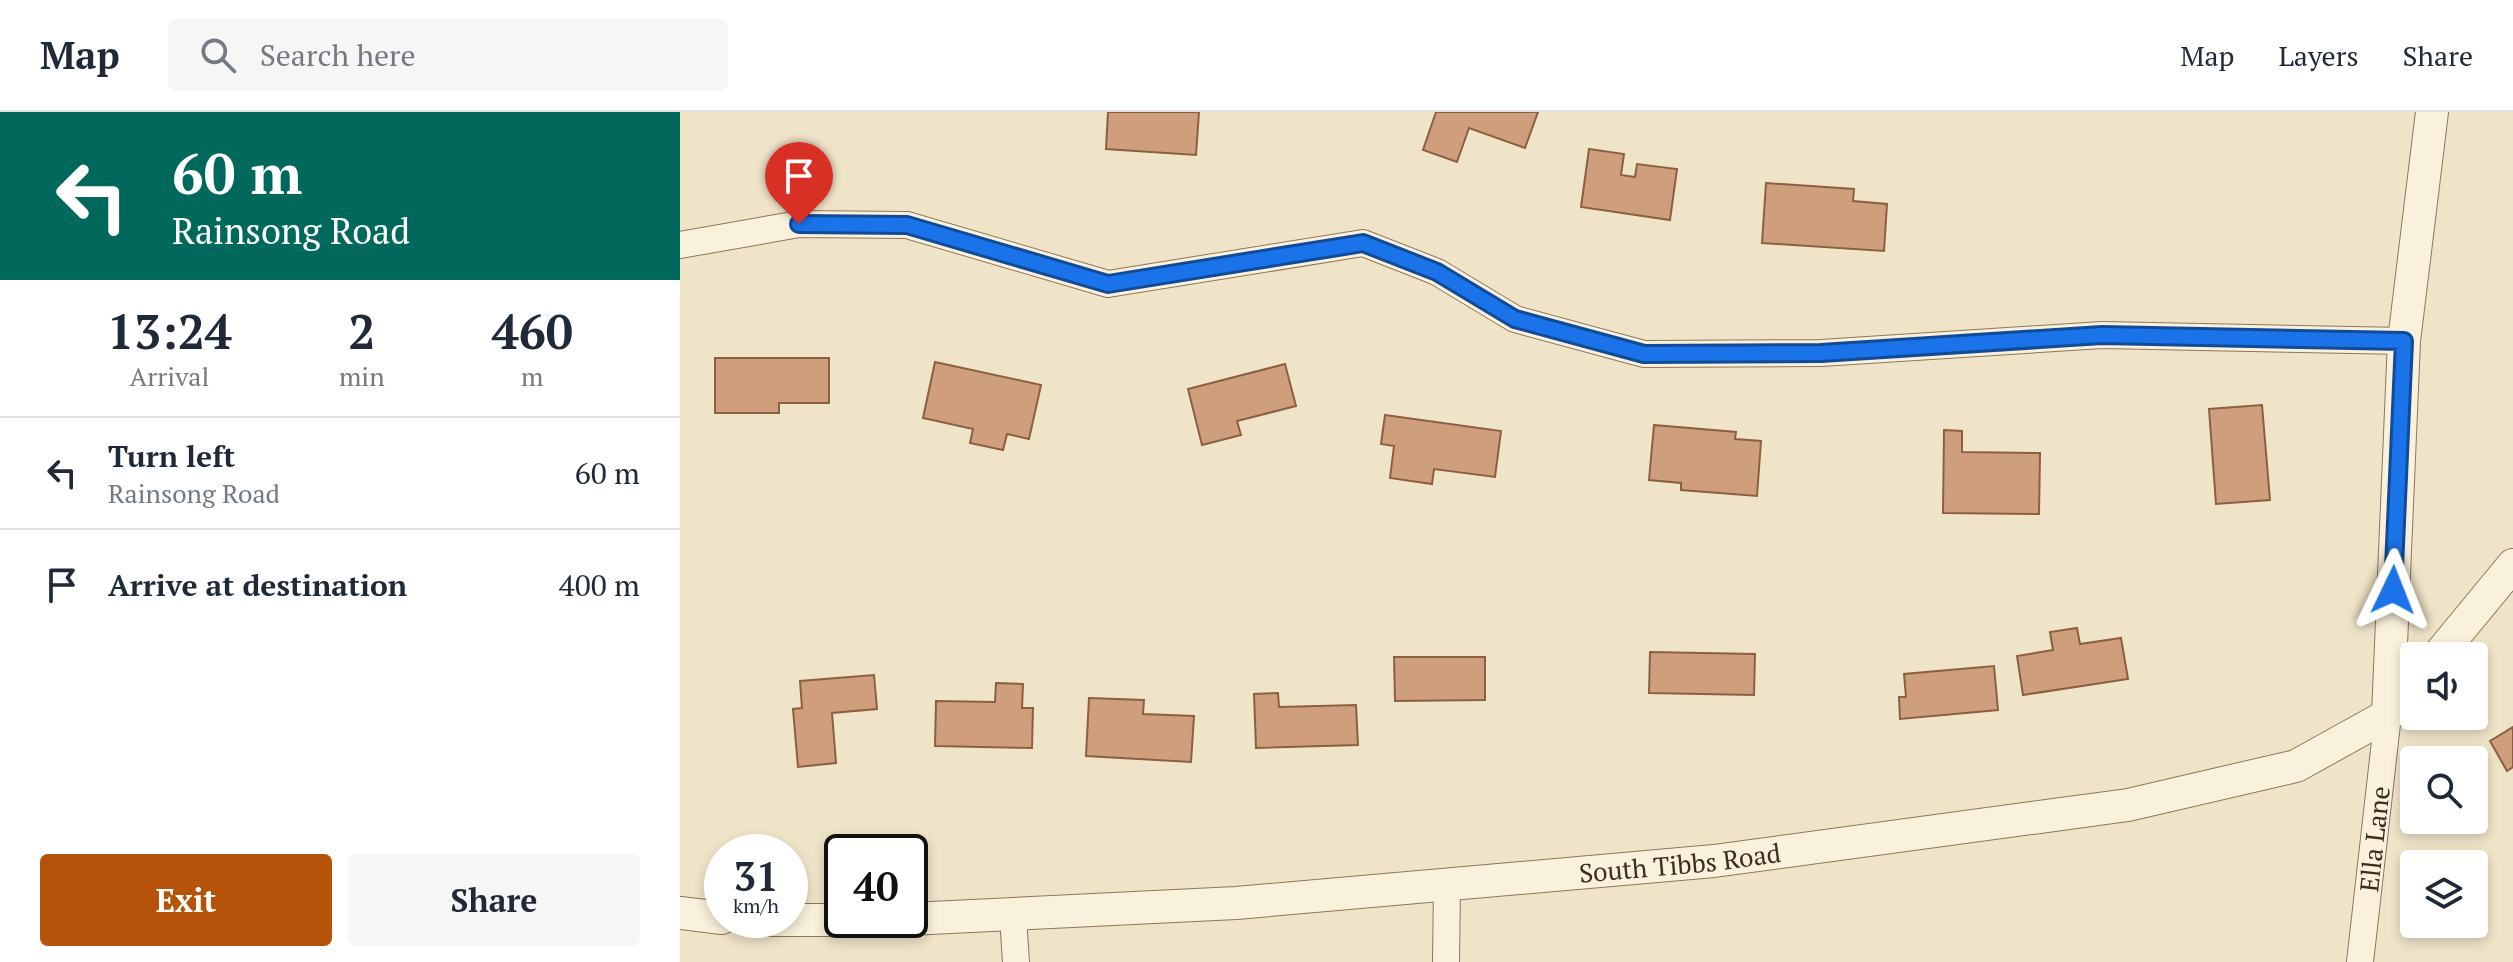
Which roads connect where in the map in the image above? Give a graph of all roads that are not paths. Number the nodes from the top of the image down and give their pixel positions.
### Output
1 (2432, 112) edge
2 (680, 245) edge
3 (2404, 341) junction
4 (2513, 565) edge
5 (2450, 642) edge
6 (2400, 701) edge
7 (2388, 715) junction
8 (1447, 885) junction
9 (680, 913) edge
10 (704, 916) edge
11 (1013, 916) junction
12 (928, 918) edge
13 (1016, 962) edge
14 (1446, 962) edge
15 (2360, 962) edge

1 - 3 street
2 - 3 street
3 - 7 street
4 - 5 street
6 - 7 street, South Tibbs Road
7 - 8 street, South Tibbs Road
7 - 15 street, Ella Lane
8 - 11 street, South Tibbs Road
8 - 14 street
9 - 10 street
11 - 12 street, South Tibbs Road
11 - 13 street

